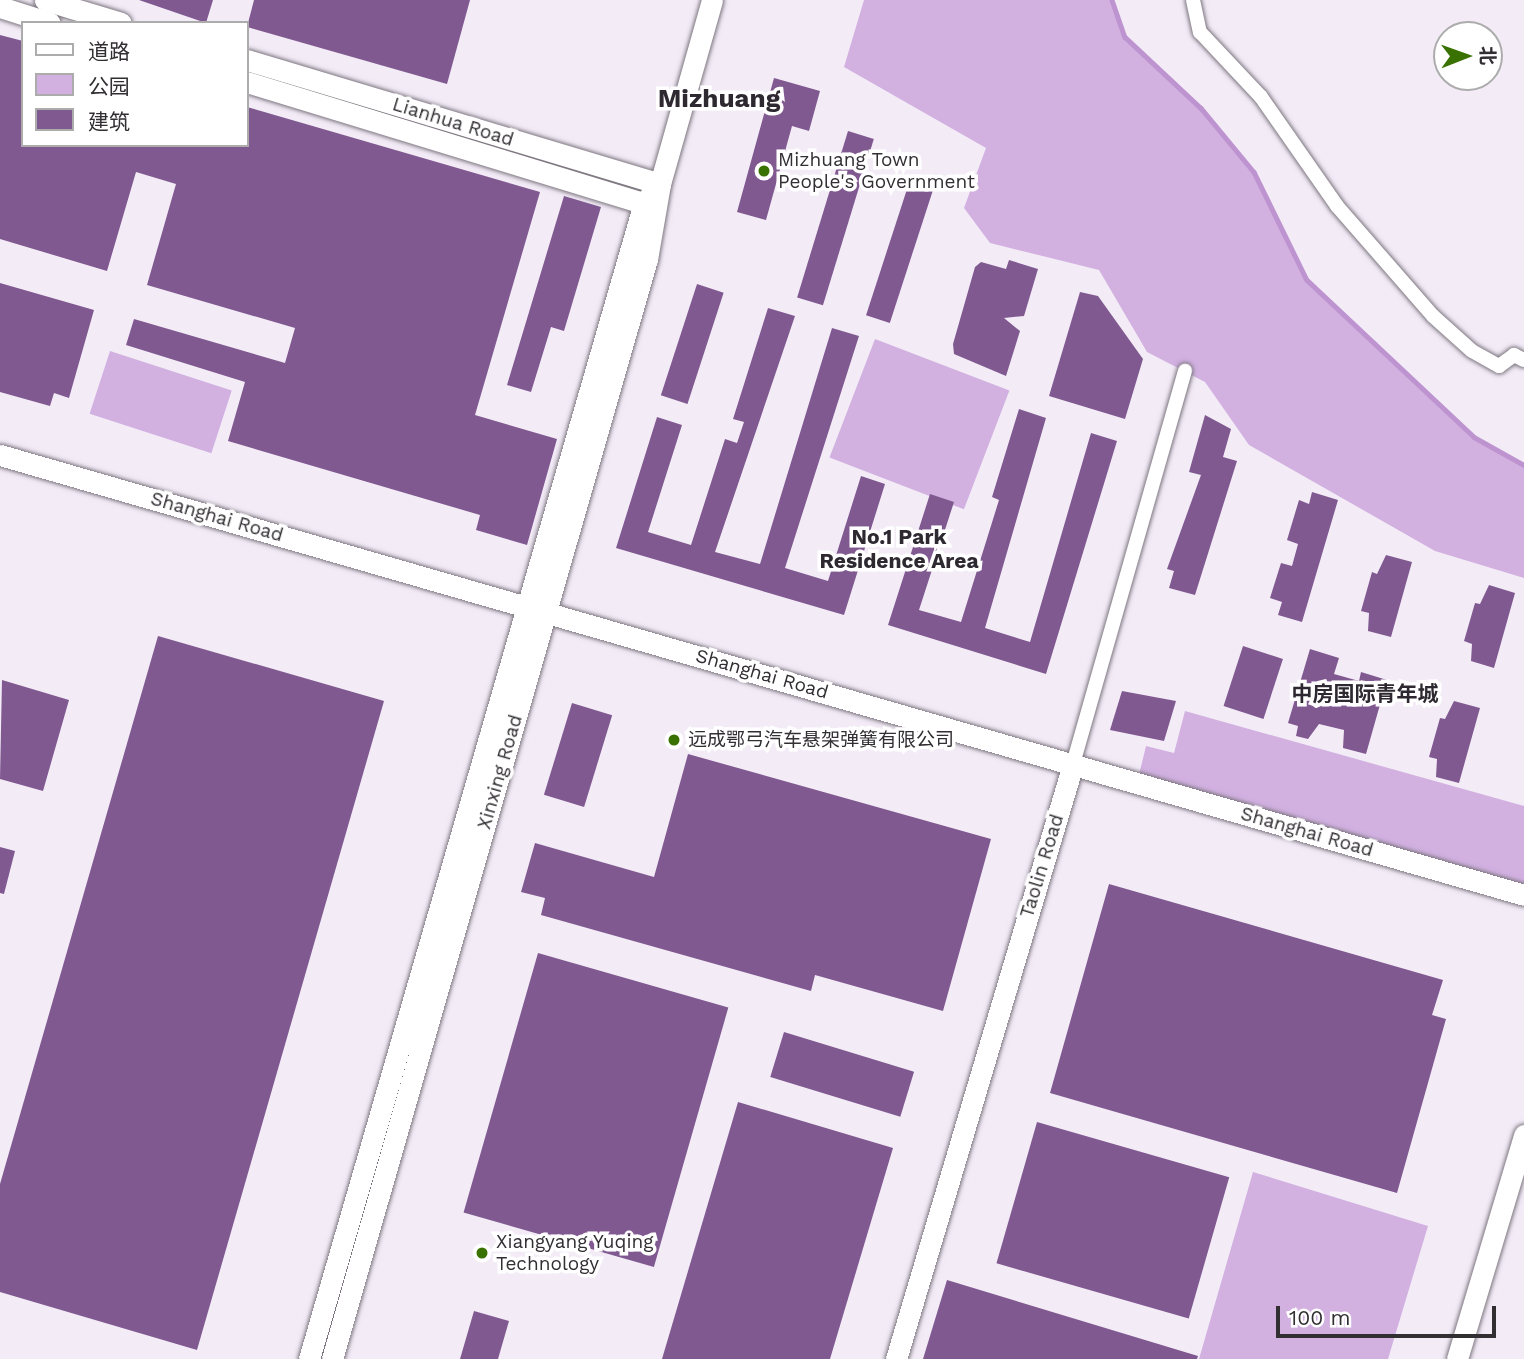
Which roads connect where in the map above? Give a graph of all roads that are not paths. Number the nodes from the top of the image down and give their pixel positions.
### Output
1 (45, 0) edge
2 (712, 0) edge
3 (1193, 0) edge
4 (0, 7) edge
5 (44, 21) edge
6 (114, 21) edge
7 (248, 60) edge
8 (248, 82) edge
9 (660, 184) junction
10 (644, 203) junction
11 (1524, 360) edge
12 (1185, 371) dead end
13 (0, 455) edge
14 (536, 608) junction
15 (1073, 764) junction
16 (1523, 896) edge
17 (1524, 1135) edge
18 (309, 1359) edge
19 (332, 1359) edge
20 (896, 1359) edge
21 (1457, 1359) edge

1 - 6 street
2 - 9 street, Xinxing Road
3 - 11 street
4 - 5 street
7 - 9 street, Lianhua Road
8 - 10 street, Lianhua Road
9 - 10 street
9 - 14 street, Xinxing Road
10 - 14 street, Xinxing Road
12 - 15 street, Taolin Road
13 - 14 street, Shanghai Road
14 - 15 street, Shanghai Road
14 - 18 street, Xinxing Road
14 - 19 street, Xinxing Road
15 - 16 street, Shanghai Road
15 - 20 street, Taolin Road
17 - 21 street

